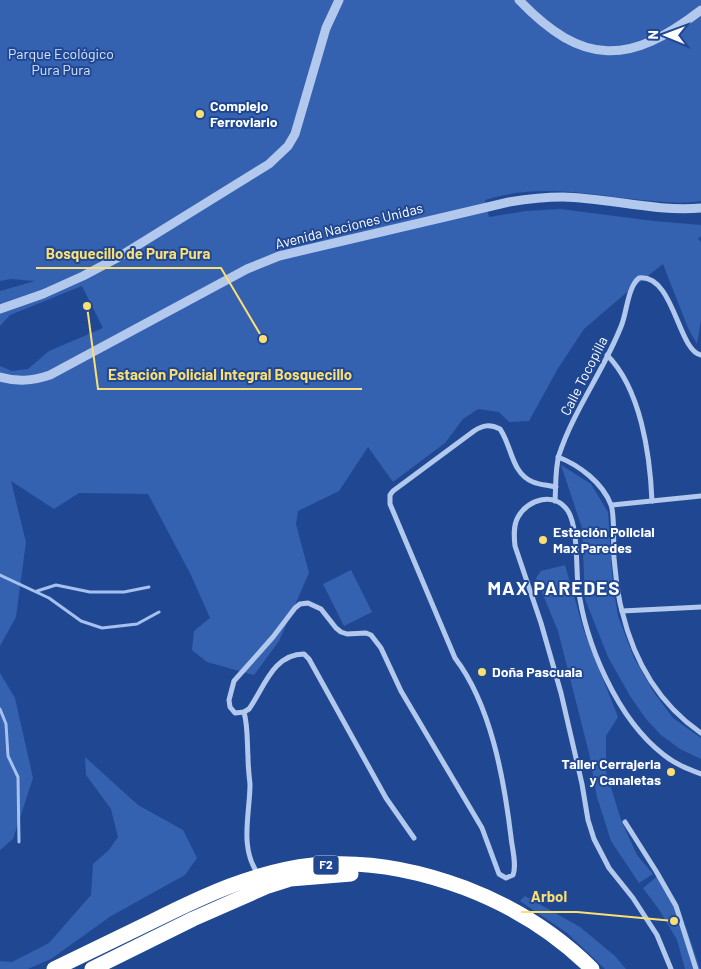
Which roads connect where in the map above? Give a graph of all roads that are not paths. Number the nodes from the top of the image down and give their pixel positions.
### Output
1 (339, 0) edge
2 (519, 0) edge
3 (701, 10) edge
4 (701, 208) edge
5 (0, 309) edge
6 (607, 355) junction
7 (701, 355) edge
8 (0, 377) edge
9 (558, 457) junction
10 (556, 487) junction
11 (701, 495) edge
12 (555, 501) junction
13 (652, 501) junction
14 (612, 505) junction
15 (701, 607) edge
16 (622, 611) junction
17 (244, 712) junction
18 (701, 725) edge
19 (699, 732) edge
20 (701, 774) edge
21 (625, 822) dead end
22 (414, 838) dead end
23 (260, 876) junction
24 (54, 969) edge
25 (92, 969) edge
26 (578, 969) edge
27 (592, 969) edge
28 (671, 969) edge
29 (696, 969) edge

1 - 5 street
2 - 3 street
4 - 8 street, Avenida Naciones Unidas
6 - 7 street, Calle Tocopilla
6 - 9 street, Calle Tocopilla
6 - 13 street
9 - 10 street, Calle Tocopilla
9 - 14 street
10 - 12 street, Calle Tocopilla
10 - 17 street
11 - 13 street
12 - 20 street
12 - 28 street
13 - 14 street
14 - 16 street
15 - 16 street
16 - 19 street
17 - 22 street
17 - 23 street
18 - 19 street
21 - 29 street
23 - 24 highway, F2
23 - 27 highway, F2
25 - 26 highway, F2

